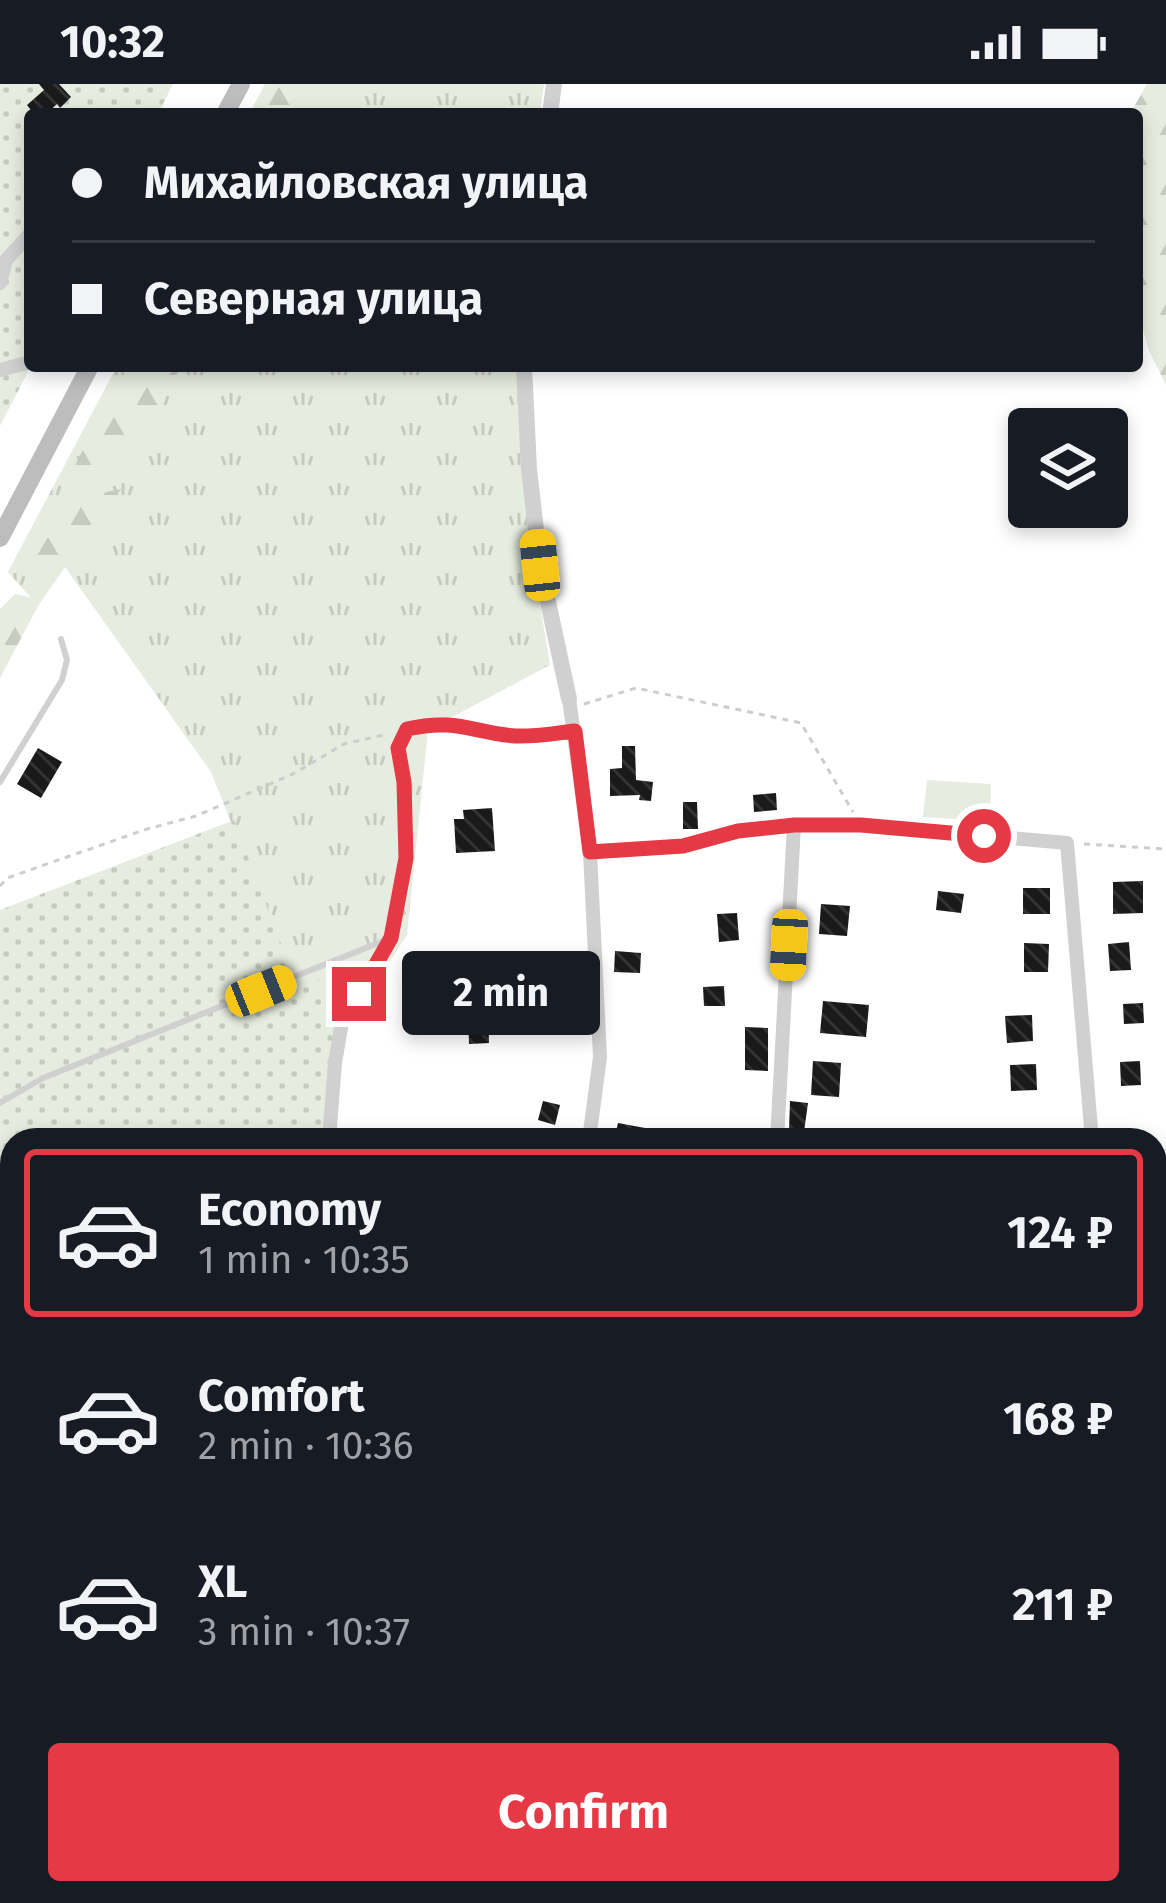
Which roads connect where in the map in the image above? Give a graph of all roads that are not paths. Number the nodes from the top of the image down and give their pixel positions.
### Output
1 (24, 240) edge
2 (0, 283) edge
3 (87, 372) edge
4 (524, 372) edge
5 (0, 538) edge
6 (61, 639) dead end
7 (569, 703) joint
8 (575, 731) junction
9 (0, 782) edge
10 (794, 825) junction
11 (590, 852) junction
12 (391, 938) junction
13 (0, 1103) edge
14 (330, 1128) edge
15 (591, 1128) edge
16 (778, 1128) edge
17 (1091, 1128) edge

1 - 2 street
3 - 5 main road
4 - 7 street
6 - 9 lane
7 - 8 street
8 - 11 street
8 - 12 street
10 - 11 street
10 - 16 street
10 - 17 street
11 - 15 street
12 - 13 lane
12 - 14 street

